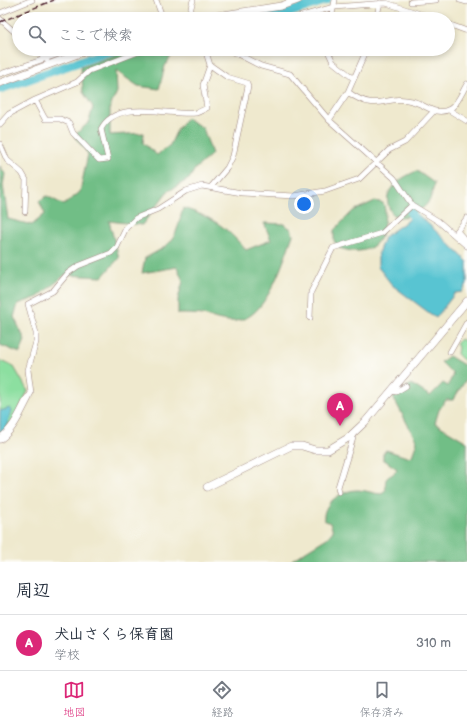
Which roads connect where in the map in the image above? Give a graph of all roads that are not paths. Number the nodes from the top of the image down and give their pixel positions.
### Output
1 (32, 0) edge
2 (156, 0) edge
3 (193, 0) edge
4 (298, 0) edge
5 (335, 0) edge
6 (436, 0) edge
7 (460, 0) edge
8 (411, 1) edge
9 (467, 2) edge
10 (380, 4) junction
11 (334, 7) junction
12 (410, 10) junction
13 (160, 12) edge
14 (190, 12) edge
15 (244, 12) edge
16 (316, 12) edge
17 (332, 12) edge
18 (378, 12) edge
19 (416, 12) edge
20 (0, 13) edge
21 (0, 19) edge
22 (455, 27) edge
23 (12, 30) edge
24 (467, 31) edge
25 (42, 56) edge
26 (58, 56) edge
27 (65, 56) edge
28 (128, 56) edge
29 (207, 56) edge
30 (242, 56) edge
31 (330, 56) edge
32 (364, 56) edge
33 (47, 61) junction
34 (210, 65) junction
35 (0, 74) edge
36 (353, 78) junction
37 (0, 83) edge
38 (467, 84) edge
39 (348, 92) junction
40 (465, 94) edge
41 (35, 100) junction
42 (449, 110) junction
43 (433, 112) junction
44 (330, 120) junction
45 (467, 121) edge
46 (0, 124) edge
47 (0, 144) edge
48 (376, 163) junction
49 (211, 187) junction
50 (412, 204) junction
51 (25, 212) dead end
52 (467, 218) edge
53 (467, 242) edge
54 (467, 246) edge
55 (467, 302) edge
56 (310, 318) dead end
57 (467, 322) edge
58 (450, 352) dead end
59 (406, 386) dead end
60 (391, 391) junction
61 (28, 398) joint
62 (351, 436) junction
63 (0, 439) edge
64 (207, 486) dead end
65 (339, 492) dead end

1 - 20 street
2 - 13 street
3 - 14 street
4 - 15 street
5 - 11 street
6 - 8 street
7 - 9 street
8 - 12 street
10 - 11 street
10 - 12 street
10 - 18 street
11 - 16 street
11 - 17 street
12 - 19 street
21 - 23 street
22 - 24 street
25 - 33 street
26 - 33 street
27 - 33 street
28 - 41 street
29 - 34 street
30 - 44 street
31 - 36 street
32 - 36 street
33 - 35 street
33 - 37 street
34 - 41 street
34 - 49 street
36 - 39 street
38 - 40 street
39 - 43 street
39 - 44 street
40 - 42 street
41 - 46 street
42 - 43 street
42 - 45 street
43 - 48 street
44 - 48 street
47 - 51 street
48 - 49 street
48 - 50 street
49 - 61 street
50 - 54 street
50 - 56 street
52 - 53 street
55 - 60 street
57 - 58 street
59 - 60 street
60 - 62 street
61 - 63 street
62 - 64 street
62 - 65 street

